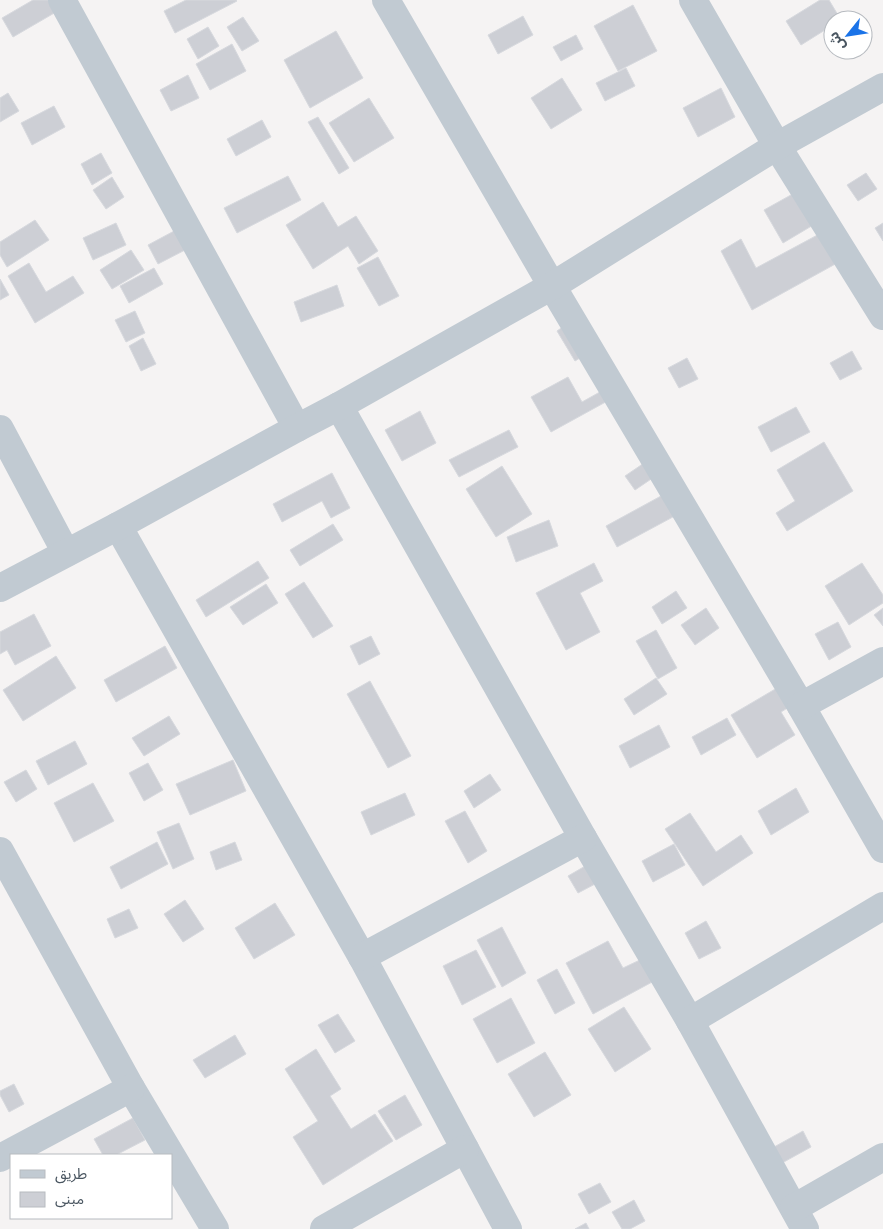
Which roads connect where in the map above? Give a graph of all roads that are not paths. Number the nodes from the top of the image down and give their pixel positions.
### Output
1 (62, 0) edge
2 (386, 0) edge
3 (694, 0) edge
4 (883, 88) edge
5 (777, 146) junction
6 (552, 286) junction
7 (883, 316) edge
8 (339, 406) junction
9 (297, 428) junction
10 (0, 429) edge
11 (118, 526) junction
12 (66, 553) junction
13 (0, 588) edge
14 (883, 661) edge
15 (801, 706) junction
16 (582, 838) junction
17 (883, 849) edge
18 (0, 851) edge
19 (883, 906) edge
20 (362, 957) junction
21 (690, 1021) junction
22 (132, 1088) junction
23 (465, 1149) junction
24 (171, 1154) edge
25 (172, 1155) edge
26 (883, 1157) edge
27 (0, 1158) edge
28 (799, 1218) edge
29 (216, 1229) edge
30 (324, 1229) edge
31 (508, 1229) edge

1 - 9 street
2 - 6 street
3 - 5 street
4 - 5 street
5 - 6 street
5 - 7 street
6 - 8 street
6 - 15 street
8 - 9 street
8 - 16 street
9 - 11 street
10 - 12 street
11 - 12 street
11 - 20 street
12 - 13 street
14 - 15 street
15 - 17 street
16 - 20 street
16 - 21 street
18 - 22 street
19 - 21 street
20 - 23 street
21 - 28 street
22 - 24 street
22 - 27 street
23 - 30 street
23 - 31 street
25 - 29 street
26 - 28 street

